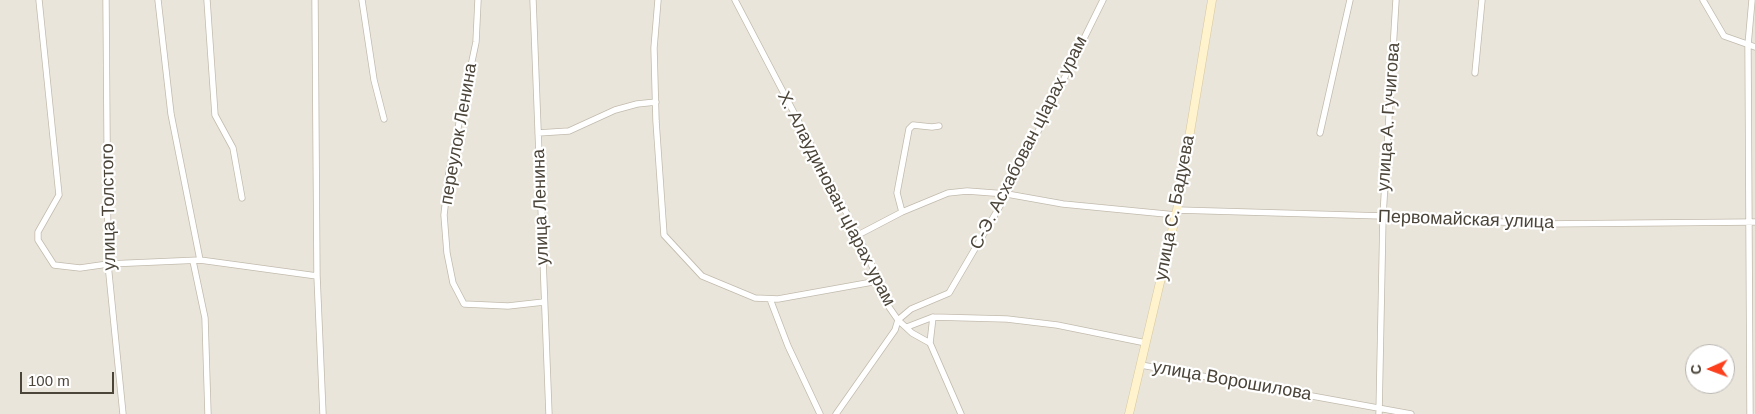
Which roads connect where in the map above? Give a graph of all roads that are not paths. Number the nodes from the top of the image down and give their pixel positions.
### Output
1 (39, 0) edge
2 (106, 0) edge
3 (158, 0) edge
4 (207, 0) edge
5 (315, 0) edge
6 (362, 0) edge
7 (478, 0) edge
8 (533, 0) edge
9 (658, 0) edge
10 (735, 0) edge
11 (1102, 0) edge
12 (1212, 0) edge
13 (1350, 0) edge
14 (1396, 0) edge
15 (1482, 0) edge
16 (1703, 0) edge
17 (1752, 0) edge
18 (1752, 46) edge
19 (1475, 72) dead end
20 (656, 102) junction
21 (384, 119) dead end
22 (939, 126) dead end
23 (538, 133) junction
24 (1320, 133) dead end
25 (1006, 194) junction
26 (242, 198) dead end
27 (902, 212) junction
28 (1177, 212) junction
29 (1382, 216) junction
30 (1752, 222) edge
31 (858, 236) junction
32 (197, 260) junction
33 (108, 264) junction
34 (317, 276) junction
35 (878, 281) junction
36 (770, 299) junction
37 (544, 302) junction
38 (933, 317) junction
39 (898, 320) junction
40 (907, 327) junction
41 (1146, 343) junction
42 (930, 344) junction
43 (1141, 365) junction
44 (1379, 411) edge
45 (123, 414) edge
46 (208, 414) edge
47 (324, 414) edge
48 (549, 414) edge
49 (820, 414) edge
50 (836, 414) edge
51 (961, 414) edge
52 (1129, 414) edge
53 (1411, 414) edge
54 (1750, 414) edge

1 - 33 street
2 - 33 street, улица Толстого
3 - 32 street
4 - 26 street
5 - 34 street
6 - 21 street
7 - 37 street, переулок Ленина
8 - 23 street, улица Ленина
9 - 20 street
10 - 31 street, Х. Алаудинован цIарах урам
11 - 25 street, С-Э. Асхабован цIарах урам
12 - 28 main road, улица С. Бадуева
13 - 24 street
14 - 29 street, улица А. Гучигова
15 - 19 street
16 - 18 street
17 - 18 street
18 - 30 street
20 - 23 street
20 - 36 street
22 - 27 street
23 - 37 street, улица Ленина
25 - 27 street, Первомайская улица
25 - 28 street, Первомайская улица
25 - 39 street, С-Э. Асхабован цIарах урам
27 - 31 street, Первомайская улица
28 - 29 street, Первомайская улица
28 - 41 main road, улица С. Бадуева
29 - 30 street, Первомайская улица
29 - 44 street, улица А. Гучигова
30 - 54 street
31 - 35 street, Х. Алаудинован цIарах урам
32 - 33 street
32 - 34 street
32 - 46 street
33 - 45 street, улица Толстого
34 - 47 street
35 - 36 street
35 - 39 street, Х. Алаудинован цIарах урам
36 - 49 street
37 - 48 street, улица Ленина
38 - 40 street
38 - 41 street
38 - 42 street
39 - 40 street, Х. Алаудинован цIарах урам
39 - 50 street, С-Э. Асхабован цIарах урам
40 - 42 street, Х. Алаудинован цIарах урам
41 - 43 main road, улица С. Бадуева
42 - 51 street
43 - 44 street, улица Ворошилова
43 - 52 main road, улица С. Бадуева
44 - 53 street, улица Ворошилова

